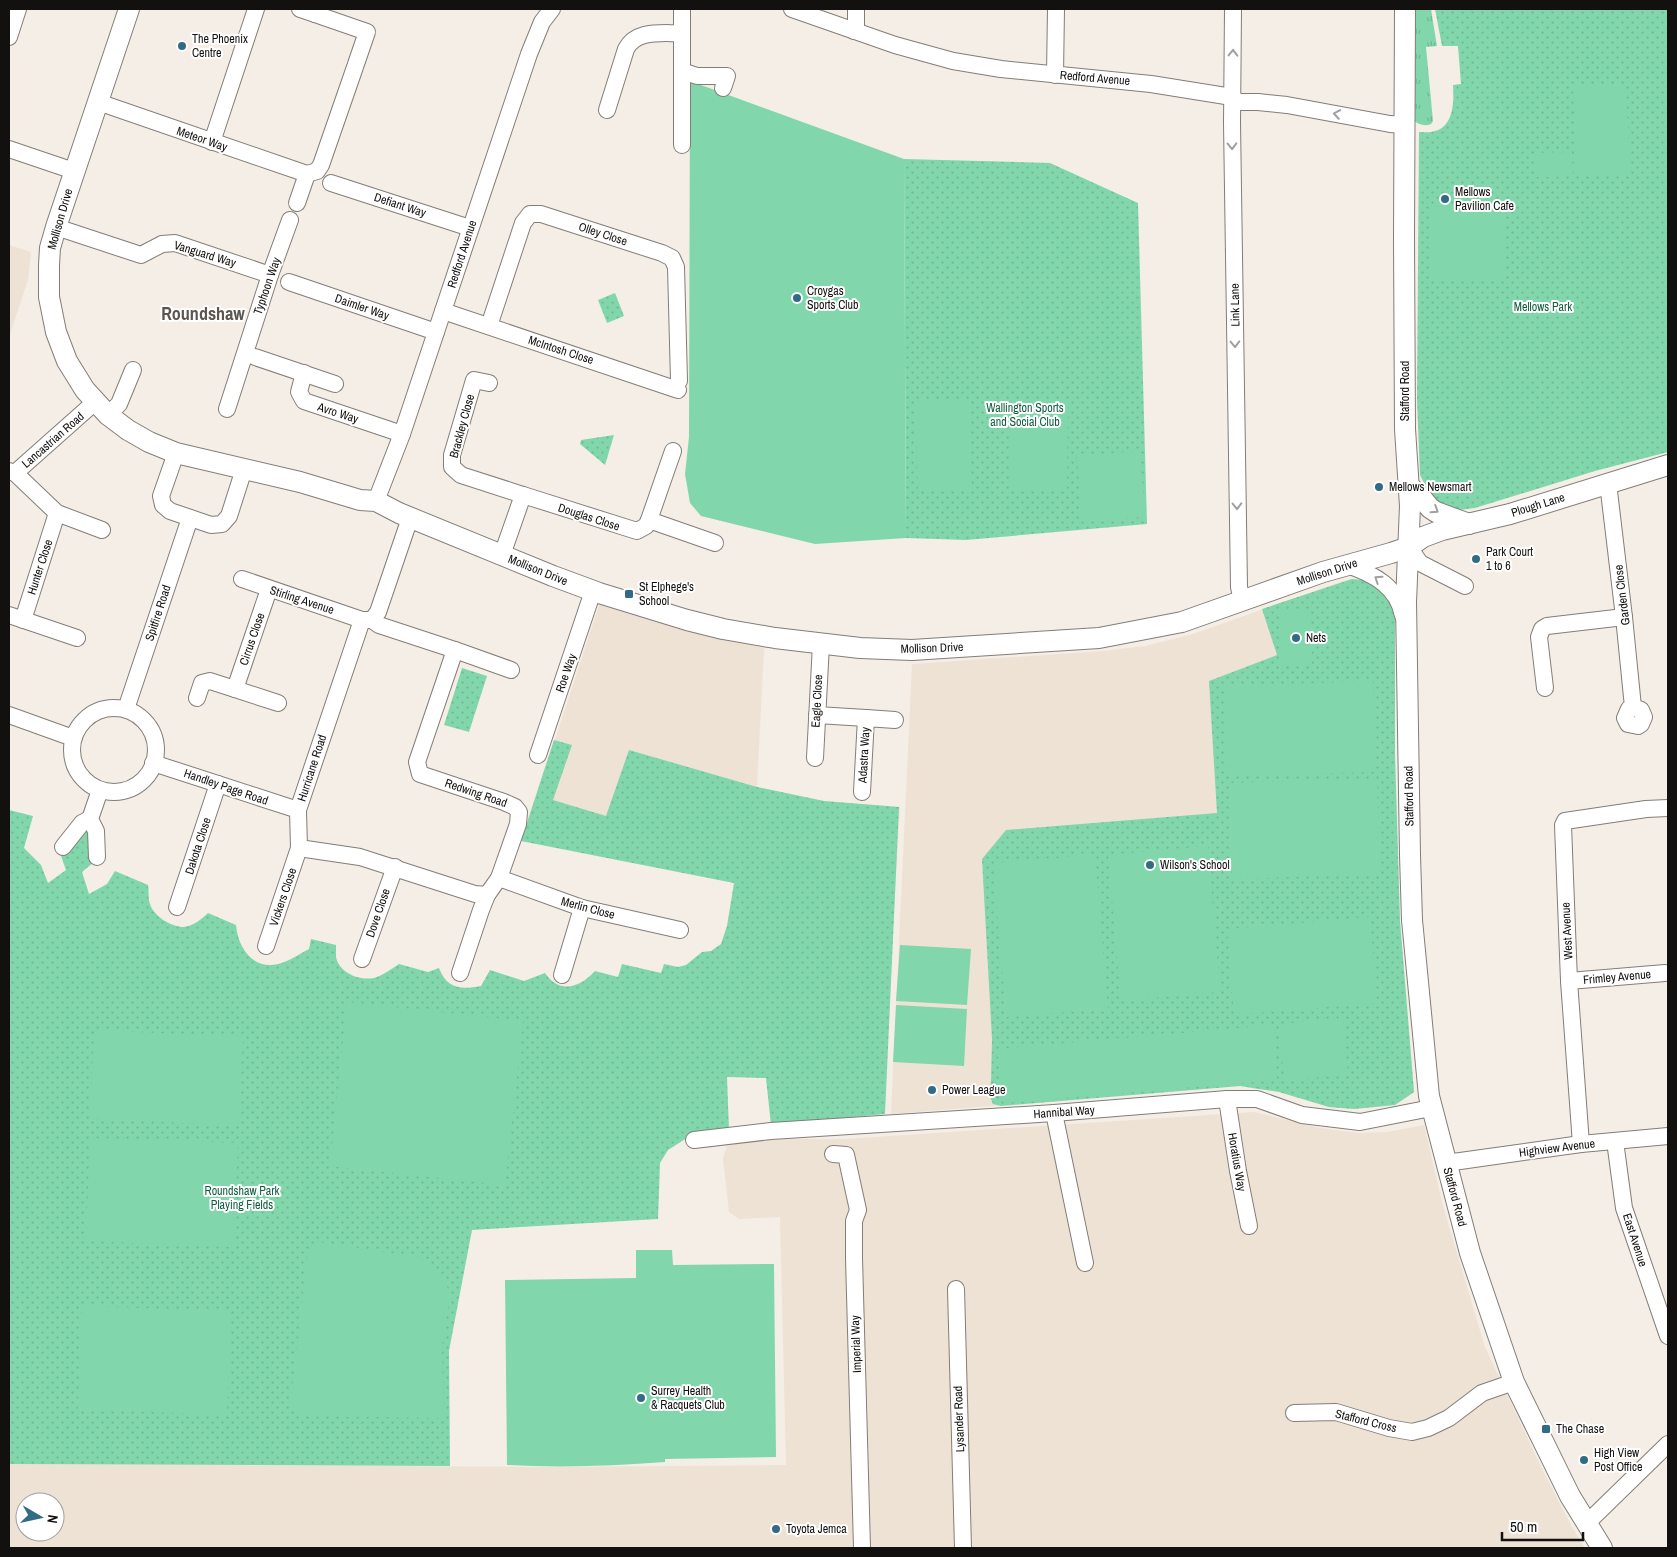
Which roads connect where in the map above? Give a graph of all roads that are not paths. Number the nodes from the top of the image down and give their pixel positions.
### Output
1 (18, 9) edge
2 (128, 9) edge
3 (256, 9) edge
4 (682, 9) edge
5 (792, 9) edge
6 (856, 9) edge
7 (1056, 9) edge
8 (1233, 9) edge
9 (1405, 9) edge
10 (311, 10) edge
11 (548, 10) edge
12 (854, 31) junction
13 (681, 33) junction
14 (9, 37) edge
15 (682, 71) junction
16 (1055, 75) junction
17 (723, 88) dead end
18 (1232, 97) junction
19 (98, 102) junction
20 (607, 110) dead end
21 (1403, 125) junction
22 (212, 142) junction
23 (682, 145) dead end
24 (9, 149) edge
25 (74, 171) junction
26 (307, 174) junction
27 (330, 183) dead end
28 (297, 203) dead end
29 (290, 220) dead end
30 (56, 227) junction
31 (470, 228) junction
32 (270, 274) junction
33 (289, 282) dead end
34 (443, 311) junction
35 (489, 326) junction
36 (436, 332) junction
37 (255, 357) dead end
38 (133, 370) dead end
39 (304, 373) junction
40 (489, 383) dead end
41 (335, 384) dead end
42 (678, 386) joint
43 (101, 408) junction
44 (227, 409) dead end
45 (402, 434) junction
46 (673, 451) dead end
47 (176, 453) junction
48 (1668, 465) edge
49 (244, 469) junction
50 (12, 472) edge
51 (1608, 483) junction
52 (1408, 485) junction
53 (523, 496) junction
54 (376, 501) junction
55 (57, 514) junction
56 (190, 518) junction
57 (410, 518) junction
58 (649, 520) junction
59 (1469, 524) junction
60 (102, 530) dead end
61 (715, 543) dead end
62 (1409, 547) junction
63 (502, 555) junction
64 (1347, 565) junction
65 (242, 579) dead end
66 (1465, 586) dead end
67 (269, 589) junction
68 (593, 591) junction
69 (1242, 601) junction
70 (1624, 616) junction
71 (16, 617) edge
72 (367, 620) junction
73 (1407, 636) junction
74 (76, 638) dead end
75 (821, 644) junction
76 (455, 650) junction
77 (511, 670) dead end
78 (1545, 688) dead end
79 (235, 689) junction
80 (197, 698) dead end
81 (278, 703) dead end
82 (1633, 707) dead end
83 (126, 709) junction
84 (9, 715) edge
85 (817, 715) junction
86 (866, 718) junction
87 (895, 720) dead end
88 (73, 738) junction
89 (538, 754) dead end
90 (815, 758) dead end
91 (153, 763) junction
92 (218, 784) junction
93 (100, 790) junction
94 (862, 792) dead end
95 (1668, 808) edge
96 (298, 810) junction
97 (90, 819) junction
98 (63, 847) dead end
99 (299, 848) junction
100 (98, 857) dead end
101 (395, 867) junction
102 (499, 878) junction
103 (487, 895) junction
104 (177, 907) dead end
105 (582, 908) junction
106 (680, 930) dead end
107 (266, 946) dead end
108 (362, 959) dead end
109 (460, 973) dead end
110 (1665, 973) dead end
111 (562, 975) dead end
112 (1569, 981) junction
113 (1227, 1099) junction
114 (1431, 1108) junction
115 (1054, 1113) junction
116 (1668, 1136) edge
117 (694, 1140) dead end
118 (1615, 1141) junction
119 (1581, 1144) junction
120 (832, 1154) dead end
121 (1446, 1163) junction
122 (1249, 1226) dead end
123 (1085, 1263) dead end
124 (956, 1289) dead end
125 (1668, 1336) edge
126 (1514, 1382) junction
127 (1294, 1413) dead end
128 (1668, 1444) edge
129 (1587, 1523) junction
130 (862, 1548) edge
131 (963, 1548) edge
132 (1602, 1548) edge

1 - 14 street
2 - 19 main road, Mollison Drive
3 - 22 street
4 - 13 street
5 - 12 street, Redford Avenue
6 - 12 street
7 - 16 street
18 -> 8 street, Link Lane
9 - 21 main road, Stafford Road
10 - 26 street
11 - 31 street, Redford Avenue
12 - 16 street, Redford Avenue
13 - 15 street
13 - 20 street
15 - 17 street
15 - 23 street
16 - 18 street, Redford Avenue
21 -> 18 street, Redford Avenue
18 -> 69 street, Link Lane
19 - 22 street, Meteor Way
19 - 25 main road, Mollison Drive
21 - 52 main road, Stafford Road
22 - 26 street, Meteor Way
24 - 25 street
25 - 30 main road, Mollison Drive
26 - 28 street
27 - 31 street, Defiant Way
29 - 32 street, Typhoon Way
30 - 32 street, Vanguard Way
30 - 43 main road, Mollison Drive
31 - 34 street, Redford Avenue
32 - 44 street, Typhoon Way
33 - 36 street, Daimler Way
34 - 35 street, McIntosh Close
34 - 36 street, Redford Avenue
35 - 42 street, McIntosh Close
35 - 42 street, Olley Close
36 - 45 street, Redford Avenue
37 - 39 street
38 - 43 street, Lancastrian Road
39 - 41 street
39 - 45 street, Avro Way
40 - 53 street, Brackley Close
43 - 47 main road, Mollison Drive
43 - 50 street, Lancastrian Road
45 - 54 street, Redford Avenue
46 - 58 street
47 - 49 main road, Mollison Drive
47 - 56 street
48 - 51 main road, Plough Lane
49 - 54 main road, Mollison Drive
49 - 56 street
50 - 55 street
51 - 59 main road, Plough Lane
51 - 70 street, Garden Close
52 -> 59 main road
52 - 62 main road, Stafford Road
53 - 58 street, Douglas Close
53 - 63 street
54 - 57 main road, Mollison Drive
55 - 60 street
55 - 71 street, Hunter Close
56 - 83 street, Spitfire Road
57 - 63 main road, Mollison Drive
57 - 72 street, Hurricane Road
58 - 61 street
59 - 62 main road, Plough Lane
62 - 64 main road, Mollison Drive
62 - 66 street
62 - 73 main road, Stafford Road
63 - 68 main road, Mollison Drive
64 - 69 main road, Mollison Drive
73 -> 64 street
65 - 67 street, Stirling Avenue
67 - 72 street, Stirling Avenue
67 - 79 street, Cirrus Close
68 - 75 main road, Mollison Drive
68 - 89 street, Roe Way
69 - 75 main road, Mollison Drive
70 - 78 street
70 - 82 street, Garden Close
71 - 74 street, Hunter Close
72 - 76 street
72 - 96 street, Hurricane Road
73 - 114 main road, Stafford Road
75 - 85 street, Eagle Close
76 - 77 street
76 - 102 street, Redwing Road
79 - 80 street
79 - 81 street
83 - 88 street
83 - 91 street
84 - 88 street
85 - 86 street, Adastra Way
85 - 90 street, Eagle Close
86 - 87 street, Adastra Way
86 - 94 street, Adastra Way
88 - 93 street
91 - 92 street, Handley Page Road
91 - 93 street
92 - 96 street, Handley Page Road
92 - 104 street, Dakota Close
93 - 97 street
95 - 112 street, West Avenue
96 - 99 street, Hurricane Road
97 - 98 street
97 - 100 street
99 - 101 street
99 - 107 street, Vickers Close
101 - 103 street
101 - 108 street, Dove Close
102 - 103 street, Redwing Road
102 - 105 street, Merlin Close
103 - 109 street, Redwing Road
105 - 106 street, Merlin Close
105 - 111 street
110 - 112 street, Frimley Avenue
112 - 119 street, West Avenue
113 - 114 street, Hannibal Way
113 - 115 street, Hannibal Way
113 - 122 street, Horatius Way
114 - 121 main road, Stafford Road
115 - 117 street, Hannibal Way
115 - 123 street
116 - 118 street, Highview Avenue
118 - 119 street, Highview Avenue
118 - 125 street, East Avenue
119 - 121 street, Highview Avenue
120 - 130 street, Imperial Way
121 - 126 main road, Stafford Road
124 - 131 street, Lysander Road
126 - 127 street, Stafford Cross
126 - 129 main road, Stafford Road
128 - 129 street
129 - 132 main road, Stafford Road

